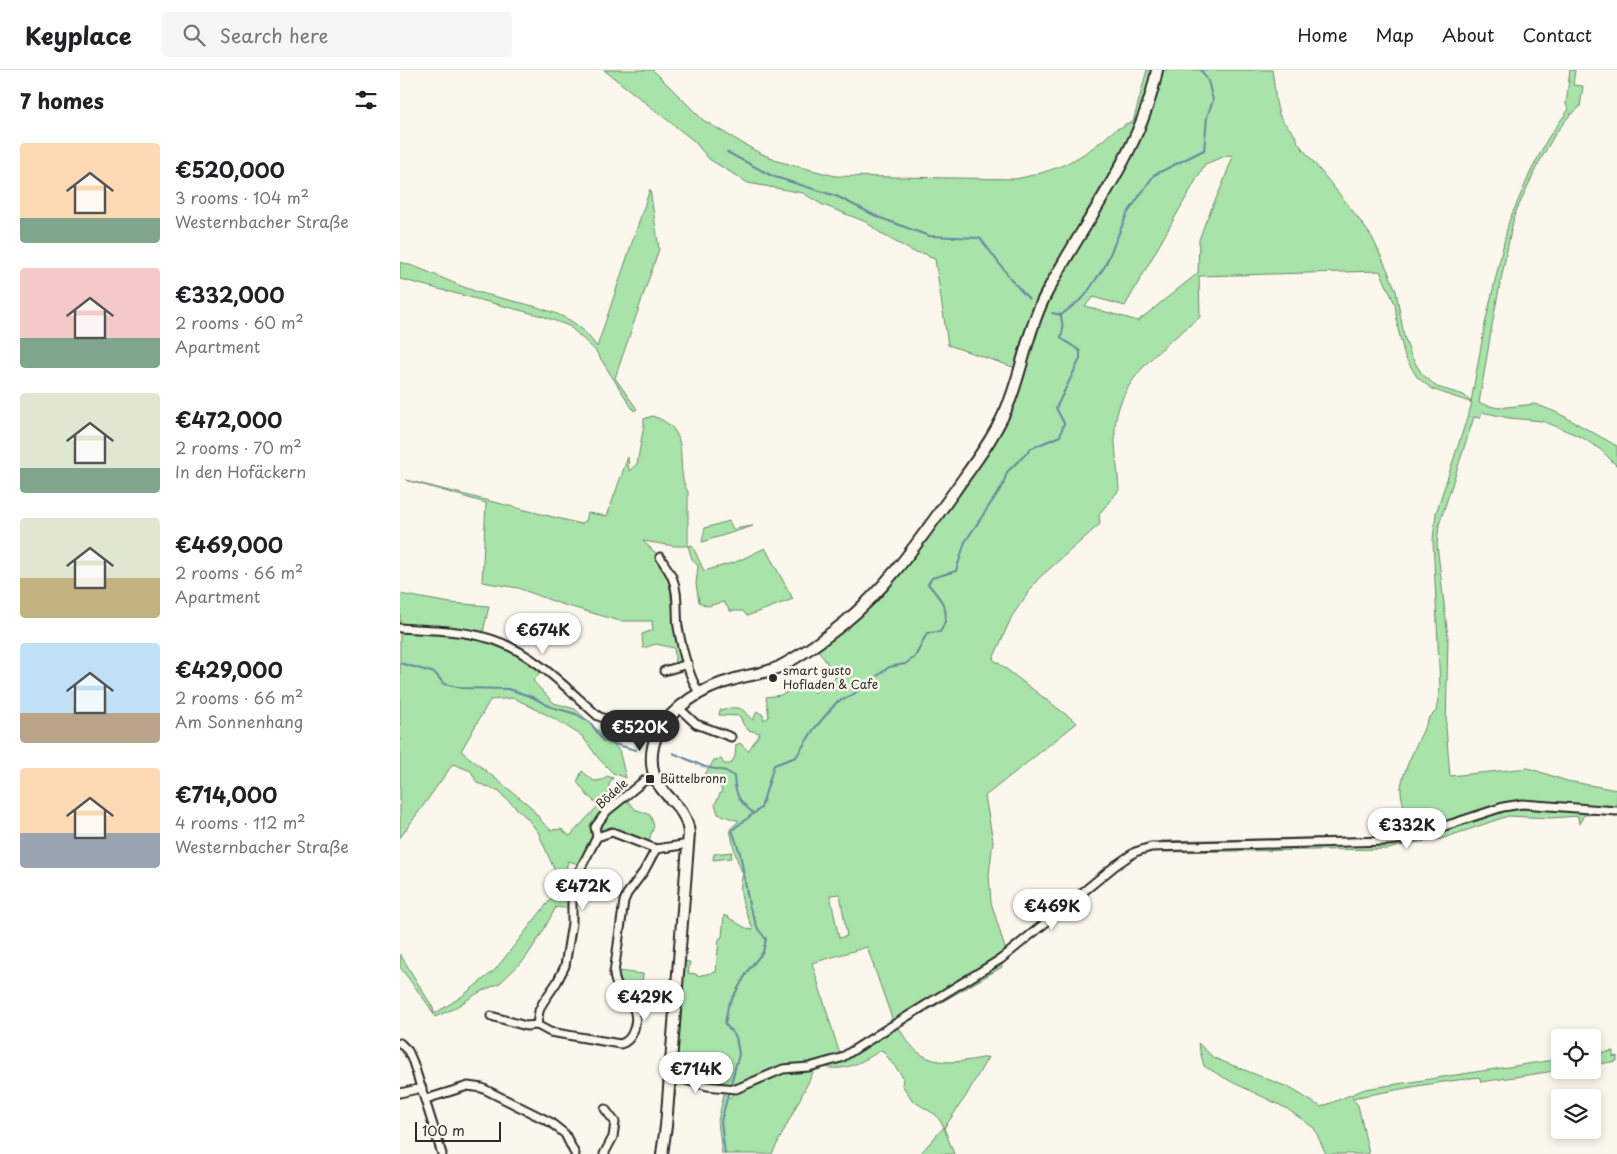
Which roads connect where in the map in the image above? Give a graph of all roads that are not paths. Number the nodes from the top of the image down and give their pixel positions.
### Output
1 (1157, 70) edge
2 (660, 558) dead end
3 (400, 628) edge
4 (688, 664) junction
5 (664, 672) dead end
6 (699, 693) junction
7 (679, 708) junction
8 (665, 723) junction
9 (731, 737) dead end
10 (656, 780) junction
11 (1617, 811) edge
12 (597, 838) junction
13 (689, 844) junction
14 (656, 849) junction
15 (490, 1016) dead end
16 (537, 1025) junction
17 (400, 1043) edge
18 (670, 1079) junction
19 (422, 1088) junction
20 (400, 1093) edge
21 (426, 1099) junction
22 (605, 1109) dead end
23 (442, 1154) edge
24 (575, 1154) edge
25 (604, 1154) edge
26 (662, 1154) edge

1 - 6 street
2 - 4 street
3 - 8 street
4 - 5 street
4 - 6 street
6 - 7 street
7 - 8 street
7 - 9 street
8 - 10 street
10 - 12 street, Bödele
10 - 13 street
11 - 18 street
12 - 14 street
12 - 16 street, Bödele
13 - 14 street
13 - 18 street
14 - 16 street
15 - 16 street
17 - 19 street
18 - 26 street
19 - 20 street
19 - 21 street
21 - 23 street
21 - 24 street
22 - 25 street

